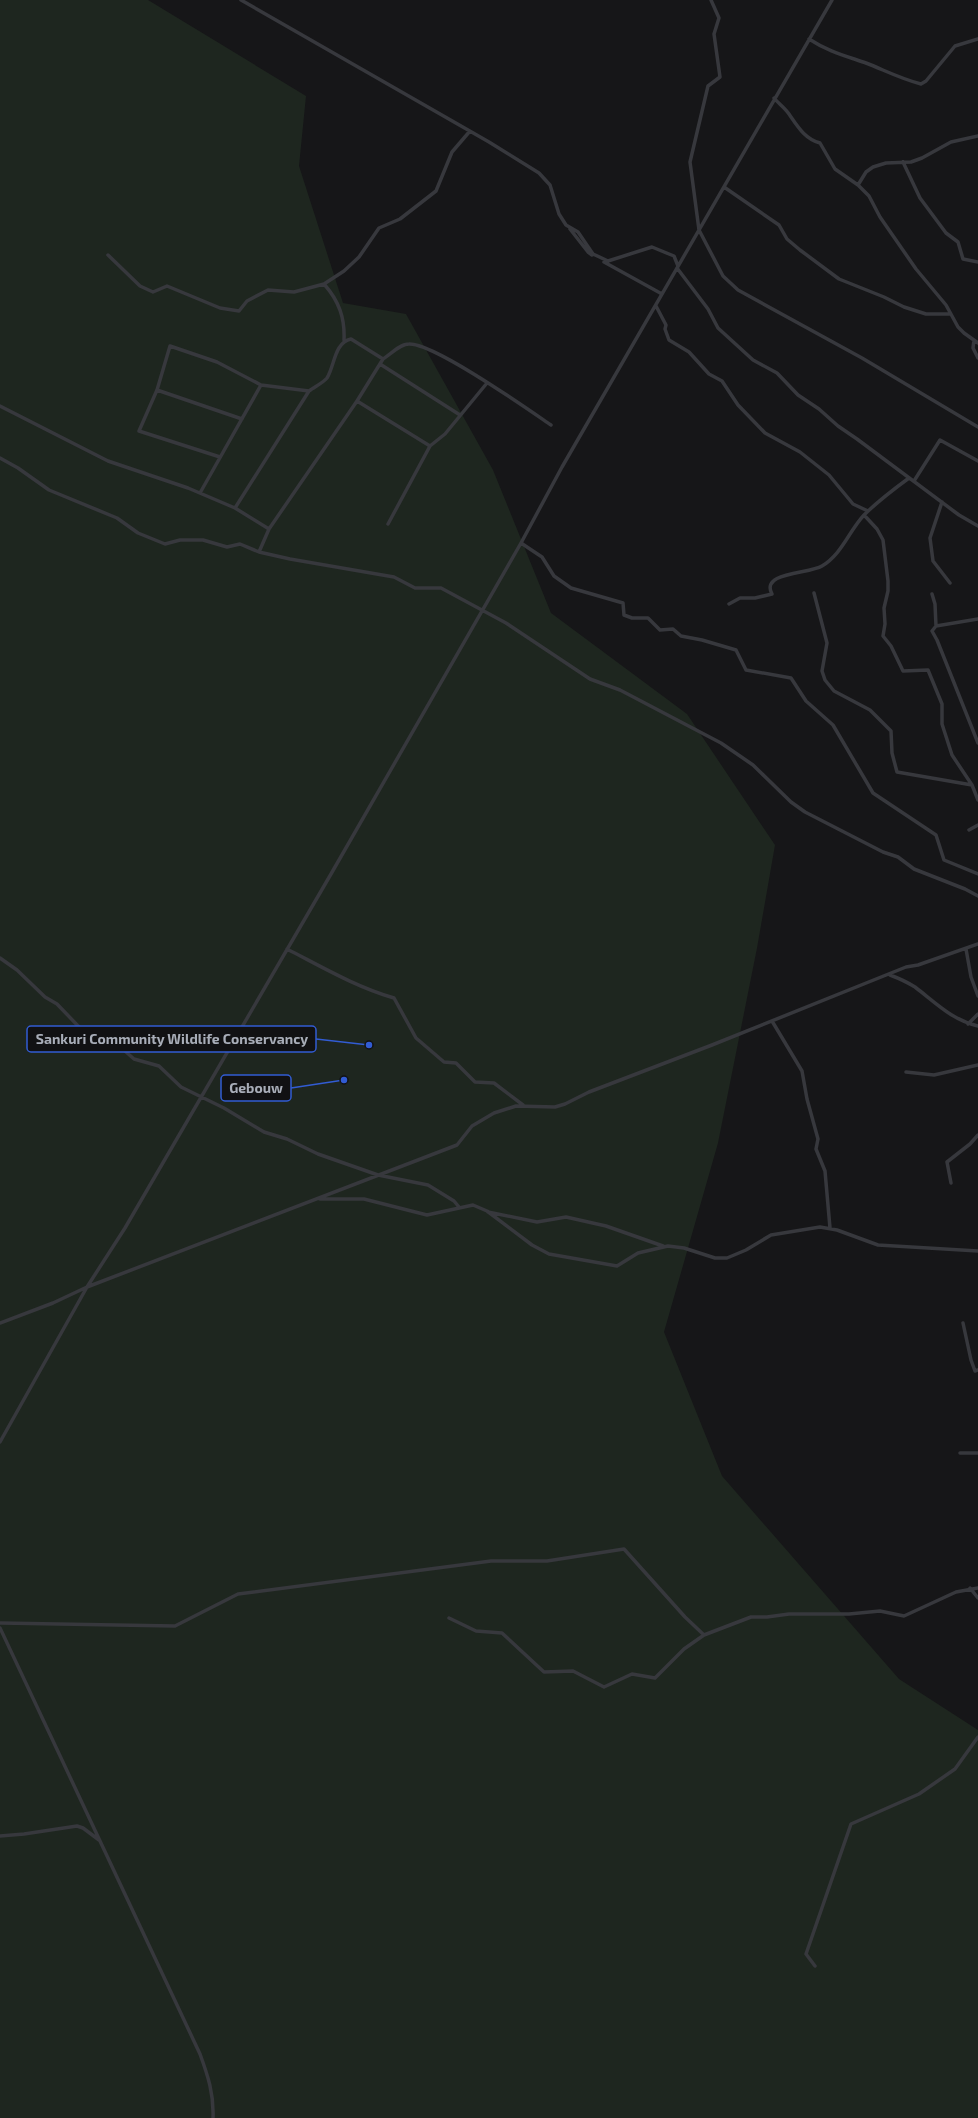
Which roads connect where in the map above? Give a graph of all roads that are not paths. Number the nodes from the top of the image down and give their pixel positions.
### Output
1 (241, 0) edge
2 (711, 0) edge
3 (832, 0) edge
4 (808, 39) junction
5 (978, 39) edge
6 (774, 98) junction
7 (470, 131) junction
8 (978, 136) edge
9 (903, 162) junction
10 (858, 185) junction
11 (724, 186) junction
12 (570, 228) junction
13 (699, 230) junction
14 (108, 255) dead end
15 (978, 262) edge
16 (678, 267) junction
17 (324, 284) junction
18 (662, 294) junction
19 (656, 306) junction
20 (951, 314) junction
21 (344, 340) junction
22 (976, 342) edge
23 (978, 358) edge
24 (383, 359) junction
25 (380, 364) junction
26 (487, 383) junction
27 (261, 385) junction
28 (157, 390) junction
29 (309, 391) junction
30 (357, 401) junction
31 (0, 406) edge
32 (460, 415) junction
33 (242, 419) junction
34 (551, 425) dead end
35 (978, 427) edge
36 (430, 446) junction
37 (220, 457) junction
38 (0, 458) edge
39 (978, 461) edge
40 (909, 478) junction
41 (914, 481) junction
42 (200, 492) junction
43 (942, 502) junction
44 (235, 508) junction
45 (868, 511) junction
46 (864, 515) junction
47 (388, 524) dead end
48 (978, 526) edge
49 (268, 529) junction
50 (521, 543) junction
51 (259, 552) junction
52 (950, 583) dead end
53 (814, 593) dead end
54 (932, 594) dead end
55 (729, 604) dead end
56 (482, 611) junction
57 (978, 620) edge
58 (936, 626) junction
59 (978, 743) edge
60 (972, 785) junction
61 (978, 800) edge
62 (978, 825) edge
63 (969, 830) dead end
64 (978, 874) edge
65 (978, 896) edge
66 (978, 944) edge
67 (966, 948) junction
68 (287, 949) junction
69 (0, 958) edge
70 (890, 975) junction
71 (978, 996) edge
72 (978, 1014) edge
73 (772, 1021) junction
74 (968, 1024) junction
75 (978, 1026) edge
76 (978, 1066) edge
77 (906, 1072) dead end
78 (201, 1097) junction
79 (523, 1105) junction
80 (978, 1135) edge
81 (378, 1175) junction
82 (951, 1183) dead end
83 (317, 1198) junction
84 (459, 1207) junction
85 (487, 1212) junction
86 (830, 1228) junction
87 (664, 1246) junction
88 (978, 1251) edge
89 (87, 1287) junction
90 (0, 1323) edge
91 (963, 1323) dead end
92 (978, 1370) edge
93 (0, 1442) edge
94 (960, 1453) dead end
95 (978, 1453) edge
96 (970, 1588) junction
97 (978, 1588) edge
98 (978, 1598) edge
99 (449, 1618) dead end
100 (0, 1623) edge
101 (0, 1628) edge
102 (704, 1635) junction
103 (978, 1737) edge
104 (0, 1836) edge
105 (100, 1840) junction
106 (815, 1966) dead end
107 (213, 2118) edge

1 - 7 street
2 - 13 street
3 - 4 street
4 - 5 street
4 - 6 street
6 - 10 street
6 - 11 street
7 - 12 street
7 - 17 street
8 - 9 street
9 - 10 street
9 - 15 street
10 - 20 street
11 - 13 street
11 - 20 street
12 - 16 street
12 - 18 street
13 - 16 street
13 - 35 street
14 - 17 street
16 - 18 street
16 - 40 street
17 - 21 street
18 - 19 street
19 - 45 street
19 - 50 street
20 - 22 street
21 - 24 street
21 - 29 street
22 - 23 street
24 - 25 street
24 - 26 street
25 - 30 street
25 - 32 street
26 - 32 street
26 - 34 street
27 - 28 street
27 - 29 street
27 - 33 street
28 - 33 street
28 - 37 street
29 - 44 street
30 - 36 street
30 - 49 street
31 - 42 street
32 - 36 street
33 - 37 street
36 - 47 street
37 - 42 street
38 - 51 street
39 - 41 street
40 - 41 street
40 - 45 street
41 - 43 street
42 - 44 street
43 - 48 street
43 - 52 street
44 - 49 street
45 - 46 street
46 - 55 street
46 - 60 street
49 - 51 street
50 - 56 street
50 - 64 street
51 - 56 street
53 - 60 street
54 - 58 street
56 - 65 street
56 - 68 street
57 - 58 street
58 - 59 street
60 - 61 street
62 - 63 street
66 - 67 street
67 - 70 street
67 - 71 street
68 - 78 street
68 - 79 street
69 - 78 street
70 - 73 street
70 - 74 street
72 - 74 street
73 - 79 street
73 - 86 street
74 - 75 street
76 - 77 street
78 - 81 street
78 - 89 street
79 - 81 street
80 - 82 street
81 - 83 street
81 - 84 street
83 - 84 street
83 - 89 street
84 - 85 street
85 - 87 street
85 - 87 street
86 - 87 street
86 - 88 street
89 - 90 street
89 - 93 street
91 - 92 street
94 - 95 street
96 - 97 street
96 - 98 street
96 - 102 street
99 - 102 street
100 - 102 street
101 - 105 street
103 - 106 street
104 - 105 street
105 - 107 street

